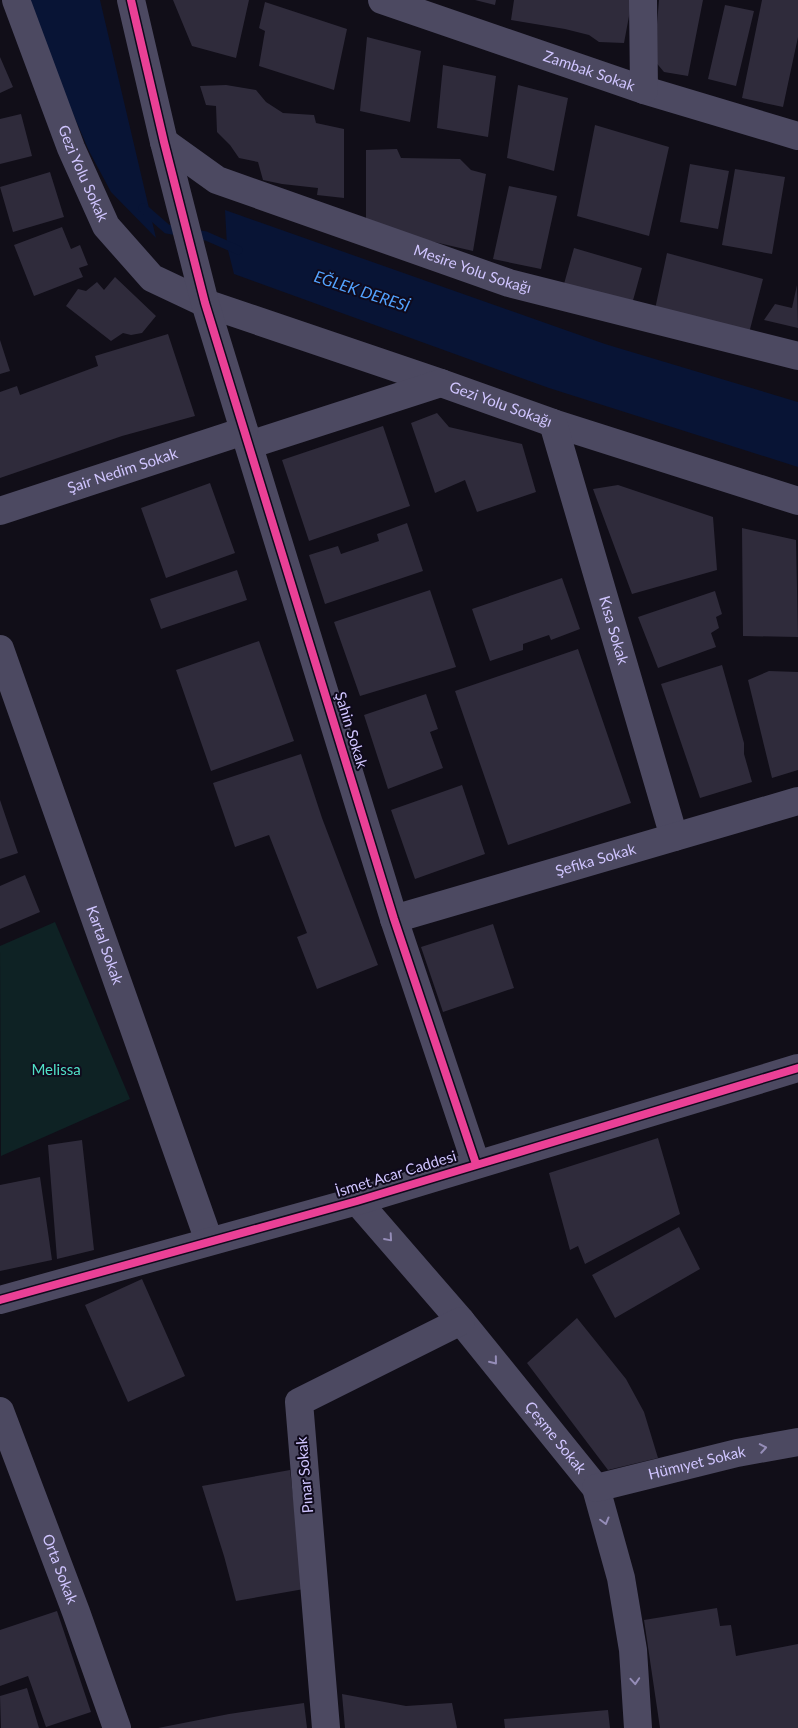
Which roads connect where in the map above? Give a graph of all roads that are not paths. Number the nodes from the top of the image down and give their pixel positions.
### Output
1 (16, 0) edge
2 (131, 0) edge
3 (382, 0) edge
4 (642, 0) edge
5 (644, 90) junction
6 (798, 136) edge
7 (164, 142) junction
8 (205, 303) junction
9 (798, 356) edge
10 (441, 383) junction
11 (553, 423) junction
12 (246, 438) junction
13 (798, 501) edge
14 (0, 511) edge
15 (0, 649) edge
16 (798, 801) edge
17 (674, 837) junction
18 (394, 919) junction
19 (798, 1068) edge
20 (476, 1164) junction
21 (357, 1201) junction
22 (209, 1241) junction
23 (0, 1300) edge
24 (461, 1321) junction
25 (0, 1411) edge
26 (798, 1442) edge
27 (596, 1488) junction
28 (117, 1728) edge
29 (326, 1728) edge
30 (638, 1728) edge

1 - 8 street, Gezi Yolu Sokak
2 - 7 street, Şahin Sokak
3 - 5 street, Zambak Sokak
4 - 5 street
5 - 6 street, Zambak Sokak
7 - 8 street, Şahin Sokak
7 - 9 street, Mesire Yolu Sokağı
8 - 10 street, Gezi Yolu Sokağı
8 - 12 street, Şahin Sokak
10 - 11 street, Gezi Yolu Sokağı
10 - 12 street, Şair Nedim Sokak
11 - 13 street, Gezi Yolu Sokağı
11 - 17 street, Kısa Sokak
12 - 14 street, Şair Nedim Sokak
12 - 18 street, Şahin Sokak
15 - 22 street, Kartal Sokak
16 - 17 street, Şefika Sokak
17 - 18 street, Şefika Sokak
18 - 20 street, Şahin Sokak
19 - 20 street, İsmet Acar Caddesi
20 - 21 street, İsmet Acar Caddesi
21 - 22 street, İsmet Acar Caddesi
21 -> 24 street, Çeşme Sokak
22 - 23 street, İsmet Acar Caddesi
24 -> 27 street, Çeşme Sokak
24 - 29 street, Pınar Sokak
25 - 28 street, Orta Sokak
27 -> 26 street, Hümıyet Sokak
27 -> 30 street, Çeşme Sokak

